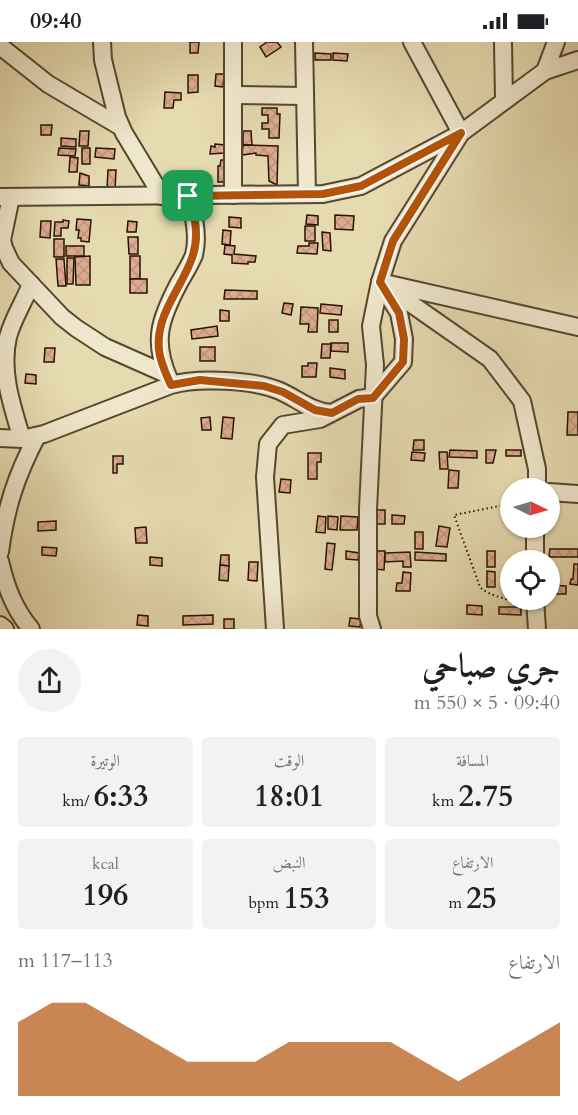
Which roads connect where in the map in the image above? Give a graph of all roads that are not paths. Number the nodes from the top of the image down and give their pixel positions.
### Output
1 (102, 42) edge
2 (233, 42) edge
3 (304, 42) edge
4 (412, 42) edge
5 (503, 42) edge
6 (556, 42) edge
7 (0, 46) edge
8 (578, 60) edge
9 (545, 71) junction
10 (233, 95) junction
11 (304, 96) junction
12 (504, 99) junction
13 (121, 127) junction
14 (461, 133) junction
15 (307, 194) junction
16 (233, 195) junction
17 (162, 196) junction
18 (188, 196) junction
19 (5, 197) edge
20 (380, 282) junction
21 (31, 284) junction
22 (578, 327) edge
23 (169, 379) junction
24 (373, 398) junction
25 (332, 413) junction
26 (30, 437) junction
27 (0, 438) edge
28 (537, 478) edge
29 (560, 493) edge
30 (578, 494) edge
31 (0, 552) edge
32 (0, 561) edge
33 (531, 610) edge
34 (0, 625) edge
35 (5, 629) edge
36 (31, 629) edge
37 (275, 629) edge
38 (372, 629) edge
39 (537, 629) edge

1 - 13 street
2 - 10 street
3 - 11 street
4 - 14 street
5 - 12 street
6 - 9 street
7 - 13 street
8 - 9 street
9 - 12 street
10 - 11 street
10 - 16 street
11 - 15 street
12 - 14 street
13 - 17 street
14 - 15 street
14 - 20 street
15 - 16 street
16 - 18 street
17 - 18 street
17 - 19 street
18 - 23 street
19 - 21 street
20 - 22 street
20 - 24 street
20 - 24 street
20 - 28 street
21 - 23 street
21 - 26 street
23 - 25 street
23 - 26 street
24 - 25 street
24 - 38 street
25 - 37 street
26 - 27 street
26 - 31 street
29 - 30 street
32 - 36 street
33 - 39 street
34 - 35 street

